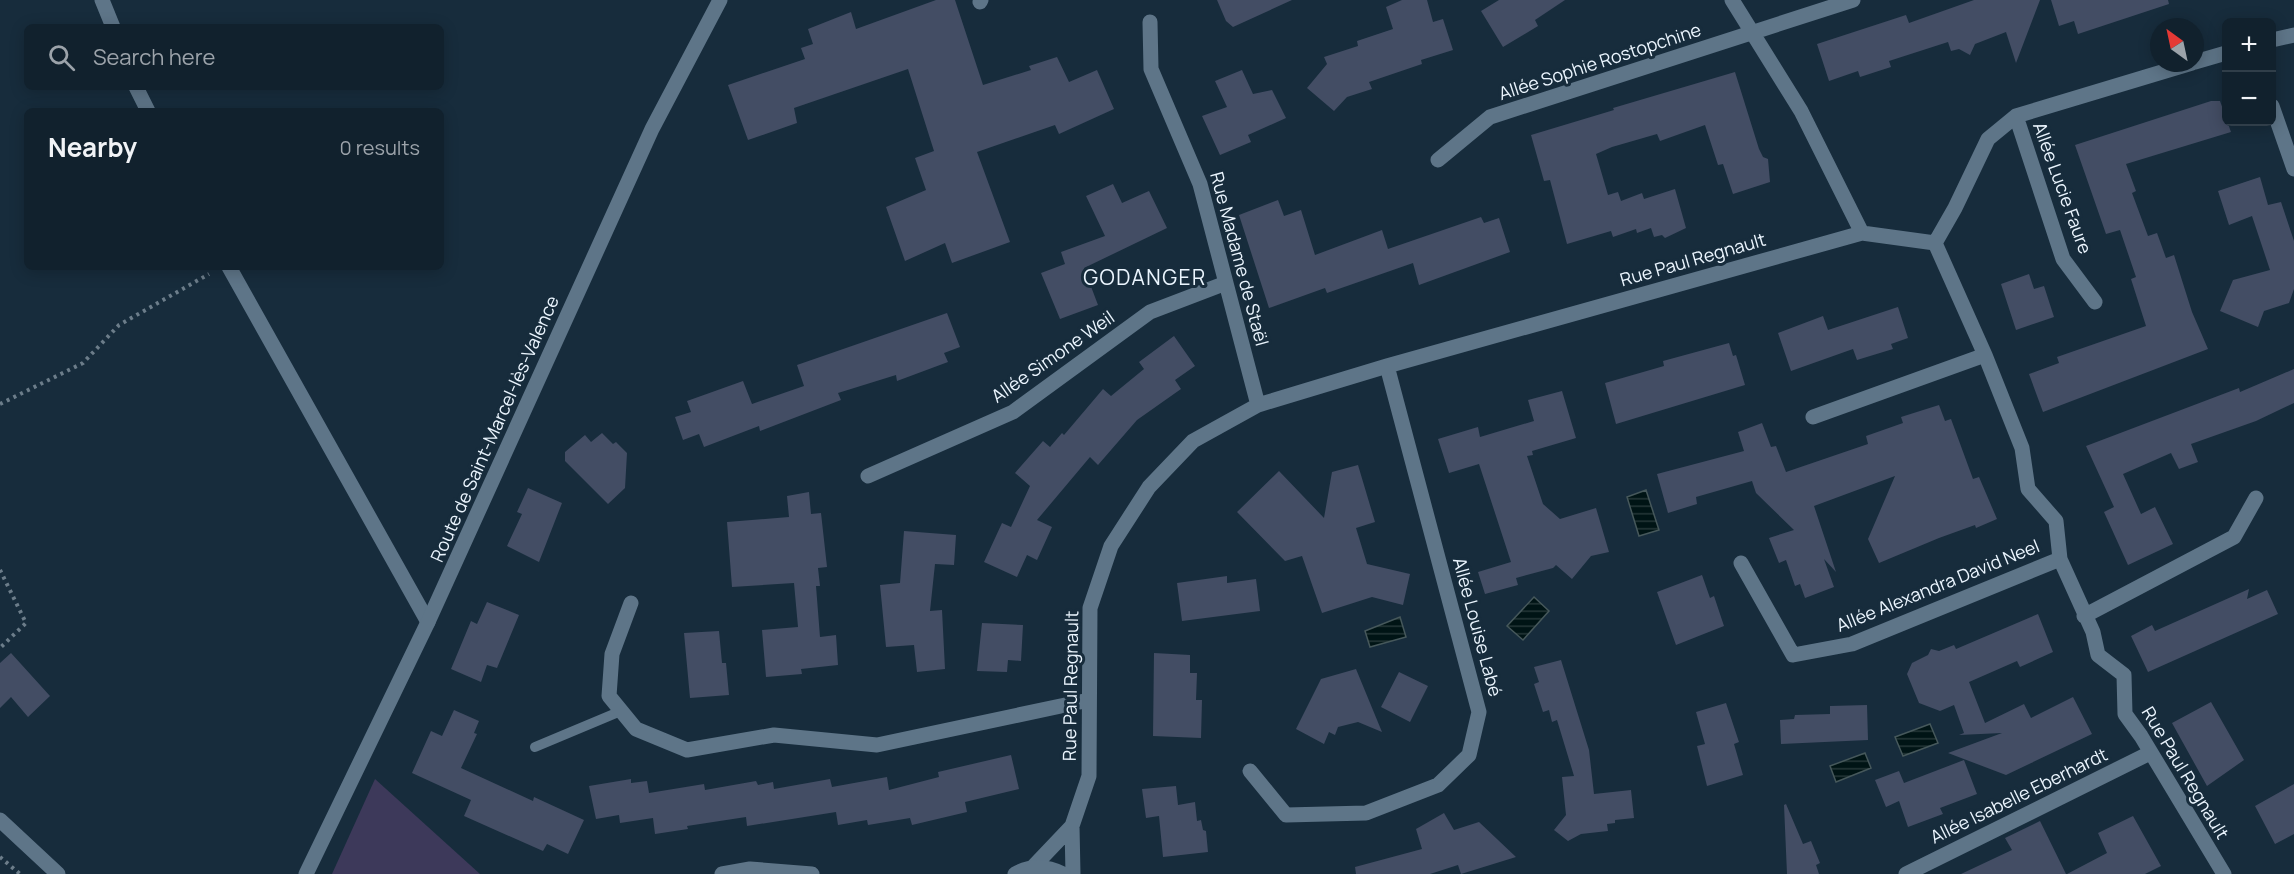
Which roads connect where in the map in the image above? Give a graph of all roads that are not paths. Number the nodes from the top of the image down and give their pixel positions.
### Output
1 (102, 0) edge
2 (720, 0) edge
3 (1732, 0) edge
4 (1853, 0) edge
5 (1150, 22) dead end
6 (112, 24) edge
7 (1751, 34) junction
8 (2294, 35) edge
9 (2276, 39) edge
10 (2222, 54) edge
11 (2204, 60) edge
12 (2164, 72) edge
13 (137, 90) edge
14 (146, 108) edge
15 (2016, 116) junction
16 (2276, 120) edge
17 (1438, 160) dead end
18 (2294, 169) edge
19 (1862, 233) junction
20 (1935, 243) junction
21 (231, 270) edge
22 (1226, 283) junction
23 (2095, 302) dead end
24 (1985, 355) junction
25 (1387, 366) junction
26 (1258, 405) junction
27 (1813, 417) dead end
28 (868, 476) dead end
29 (2256, 498) dead end
30 (2060, 559) junction
31 (1741, 563) dead end
32 (631, 603) dead end
33 (2084, 616) junction
34 (428, 622) junction
35 (1089, 700) junction
36 (621, 711) junction
37 (535, 747) dead end
38 (2150, 753) junction
39 (1250, 771) dead end
40 (0, 820) edge
41 (1072, 826) junction
42 (1033, 867) junction
43 (58, 874) edge
44 (306, 874) edge
45 (722, 874) edge
46 (812, 874) edge
47 (1015, 874) edge
48 (1063, 874) edge
49 (1072, 874) edge
50 (1905, 874) edge
51 (2224, 874) edge

1 - 6 street
2 - 34 street, Route de Saint-Marcel-lès-Valence
3 - 7 street
4 - 7 street, Allée Sophie Rostopchine
5 - 22 street, Rue Madame de Staël
7 - 17 street, Allée Sophie Rostopchine
7 - 19 street
8 - 9 street
10 - 11 street
12 - 15 street
13 - 14 street
15 - 20 street
15 - 23 street, Allée Lucie Faure
16 - 18 street
19 - 20 street, Rue Paul Regnault
19 - 25 street, Rue Paul Regnault
20 - 24 street, Rue Paul Regnault
21 - 34 street
22 - 26 street, Rue Madame de Staël
22 - 28 street, Allée Simone Weil
24 - 27 street
24 - 30 street, Rue Paul Regnault
25 - 26 street, Rue Paul Regnault
25 - 39 street, Allée Louise Labé
26 - 35 street, Rue Paul Regnault
29 - 33 street
30 - 31 street, Allée Alexandra David Neel
30 - 33 street, Rue Paul Regnault
32 - 36 street
33 - 38 street, Rue Paul Regnault
34 - 44 street, Route de Saint-Marcel-lès-Valence
35 - 36 street
35 - 41 street, Rue Paul Regnault
36 - 37 lane
38 - 50 street, Allée Isabelle Eberhardt
38 - 51 street, Rue Paul Regnault
40 - 43 street
41 - 42 street, Rue Paul Regnault
41 - 49 street, Rue Paul Regnault
42 - 47 street
42 - 48 street
45 - 46 street

